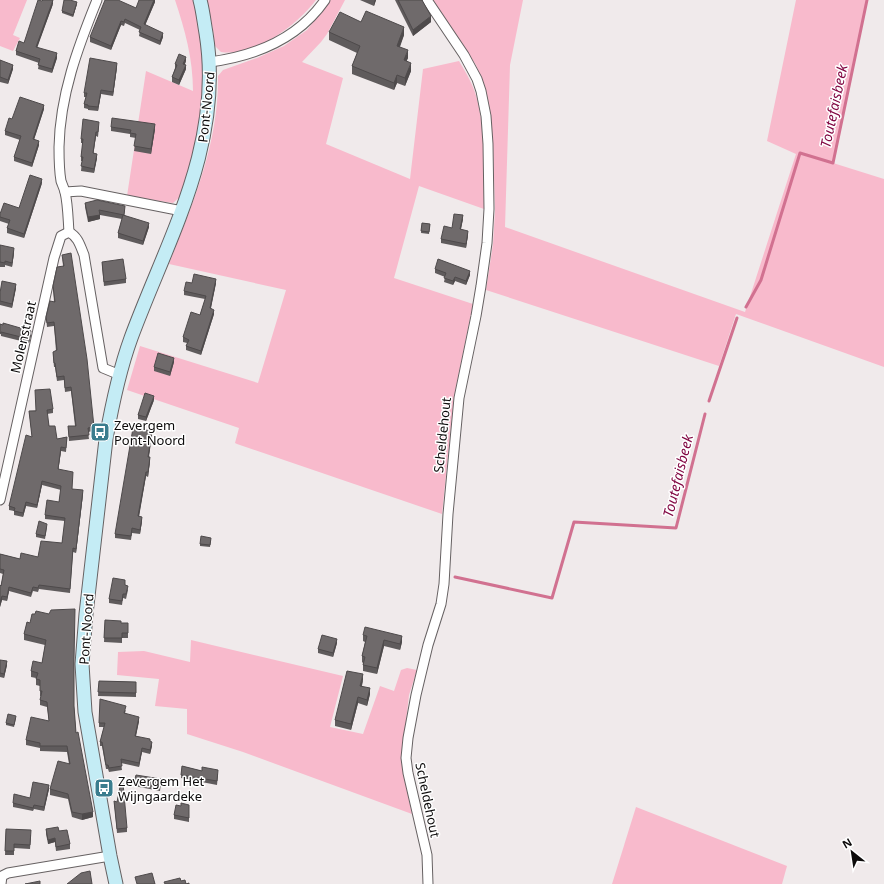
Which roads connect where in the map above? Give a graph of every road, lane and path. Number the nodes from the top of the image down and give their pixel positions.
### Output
1 (97, 0) edge
2 (200, 0) edge
3 (324, 0) edge
4 (427, 0) edge
5 (210, 62) junction
6 (65, 192) junction
7 (182, 211) junction
8 (69, 232) junction
9 (120, 375) junction
10 (0, 500) edge
11 (110, 856) junction
12 (1, 884) edge
13 (116, 884) edge
14 (428, 884) edge

1 - 6 street
2 - 5 street, Pont-Noord
3 - 5 street
4 - 14 street, Scheldehout
5 - 7 street, Pont-Noord
6 - 7 street
6 - 8 street
7 - 9 street, Pont-Noord
8 - 9 street
8 - 10 street, Molenstraat
9 - 11 street, Pont-Noord
11 - 12 street
11 - 13 street, Pont-Noord

